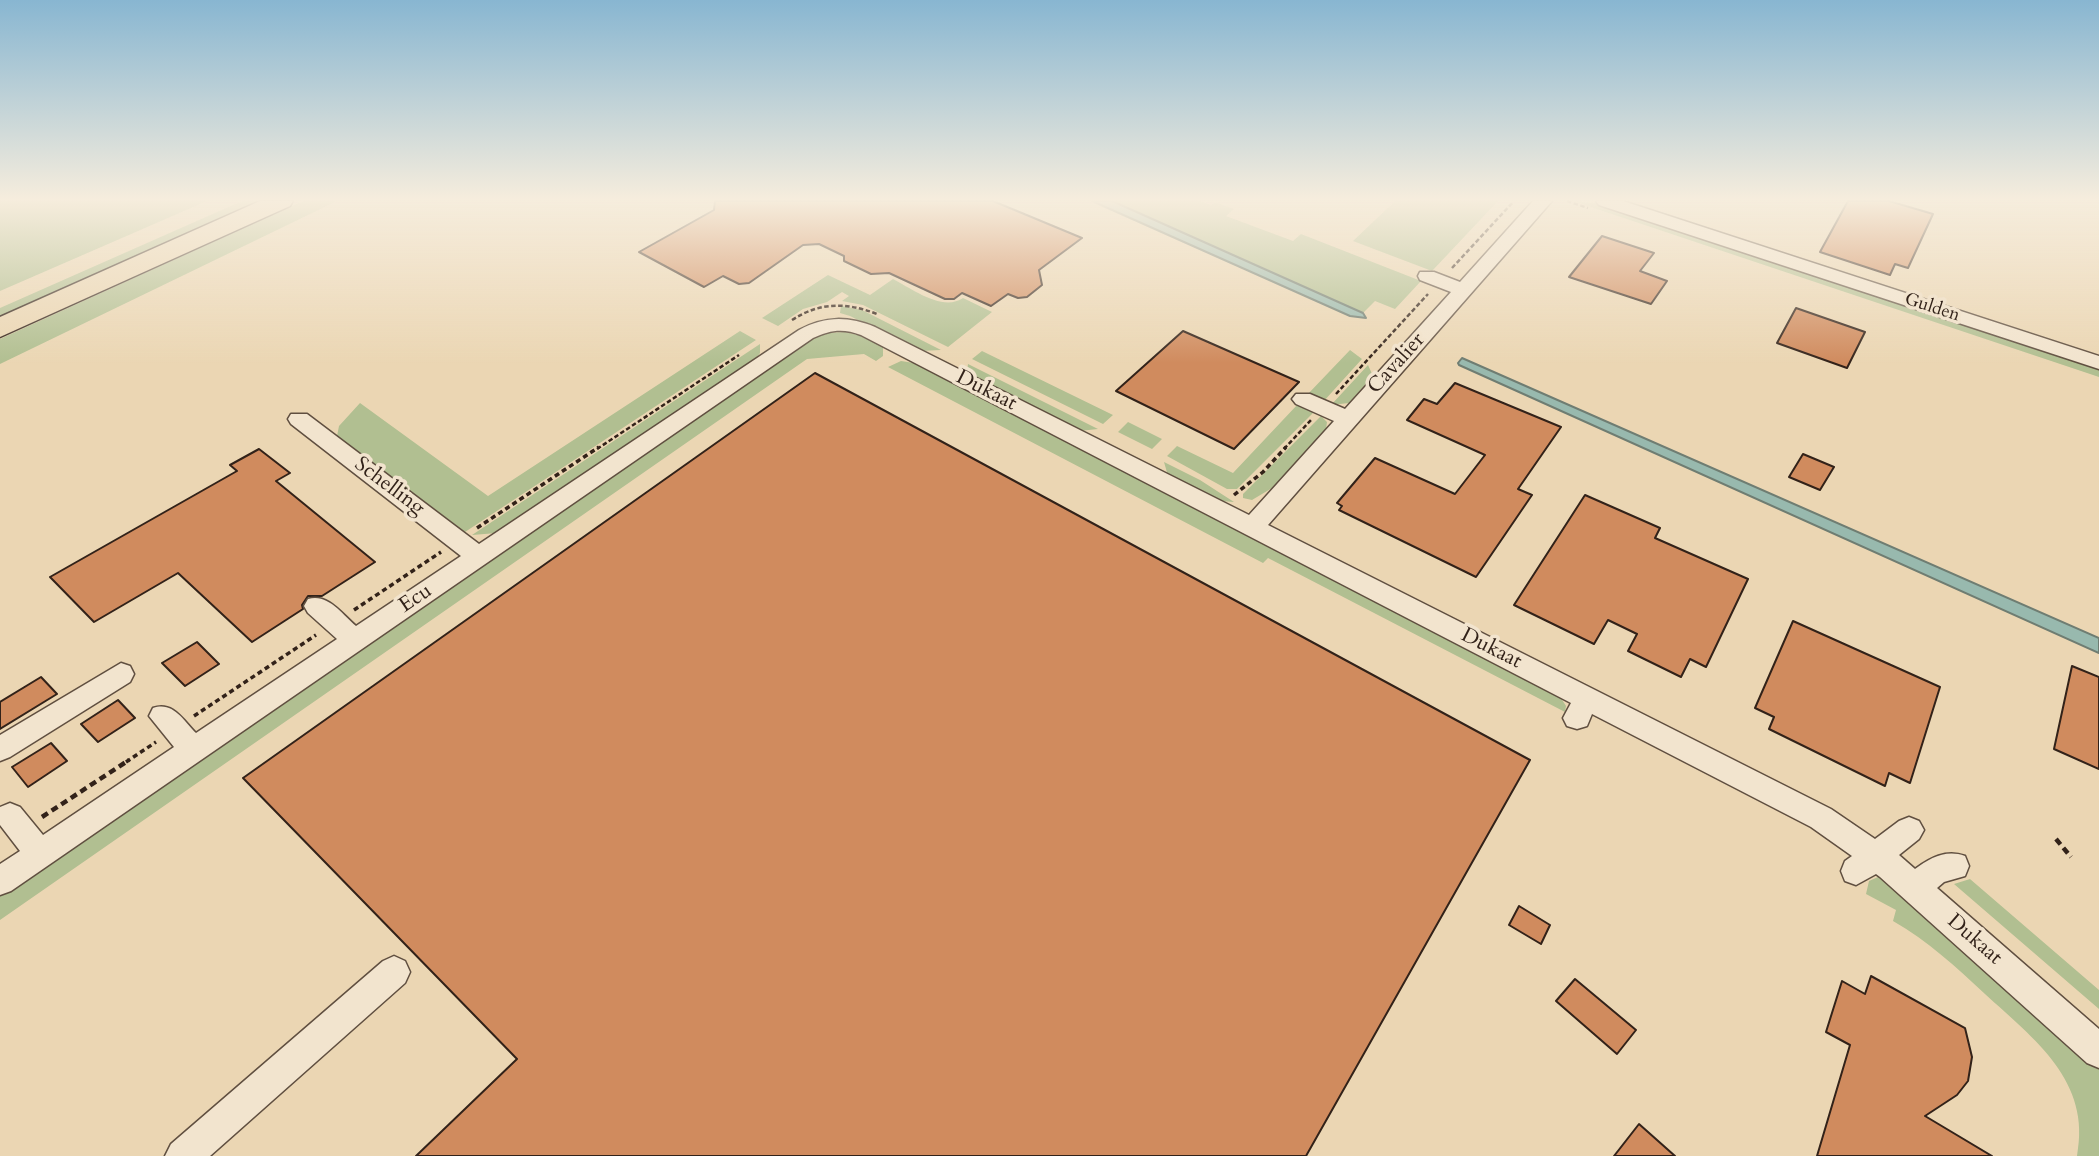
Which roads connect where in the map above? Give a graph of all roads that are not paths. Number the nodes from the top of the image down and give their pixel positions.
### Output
1 (107, 255) edge
2 (162, 255) edge
3 (1495, 255) edge
4 (1770, 255) edge
5 (1434, 278) road end
6 (1463, 290) junction
7 (0, 302) edge
8 (831, 314) joint
9 (0, 328) edge
10 (2099, 363) edge
11 (1303, 399) dead end
12 (299, 419) dead end
13 (1347, 419) junction
14 (1252, 527) junction
15 (474, 545) junction
16 (326, 614) road end
17 (355, 640) junction
18 (121, 674) dead end
19 (169, 722) road end
20 (0, 749) edge
21 (194, 750) junction
22 (16, 823) road end
23 (1909, 830) dead end
24 (40, 854) junction
25 (1867, 864) junction
26 (1954, 866) dead end
27 (0, 881) edge
28 (1913, 887) junction
29 (394, 972) dead end
30 (2099, 1051) edge
31 (183, 1156) edge

1 - 7 highway
2 - 9 highway
3 - 6 street, Cavalier
4 - 10 street, Gulden
5 - 6 street
6 - 13 street, Cavalier
8 - 14 street, Dukaat
8 - 15 street, Ecu
11 - 13 street
12 - 15 street, Schelling
13 - 14 street, Cavalier
14 - 25 street, Dukaat
15 - 17 street, Ecu
16 - 17 street
17 - 21 street, Ecu
18 - 20 street
19 - 21 street
21 - 24 street, Ecu
22 - 24 street
23 - 25 street
24 - 27 street, Ecu
25 - 28 street, Dukaat
26 - 28 street
28 - 30 street, Dukaat
29 - 31 street

